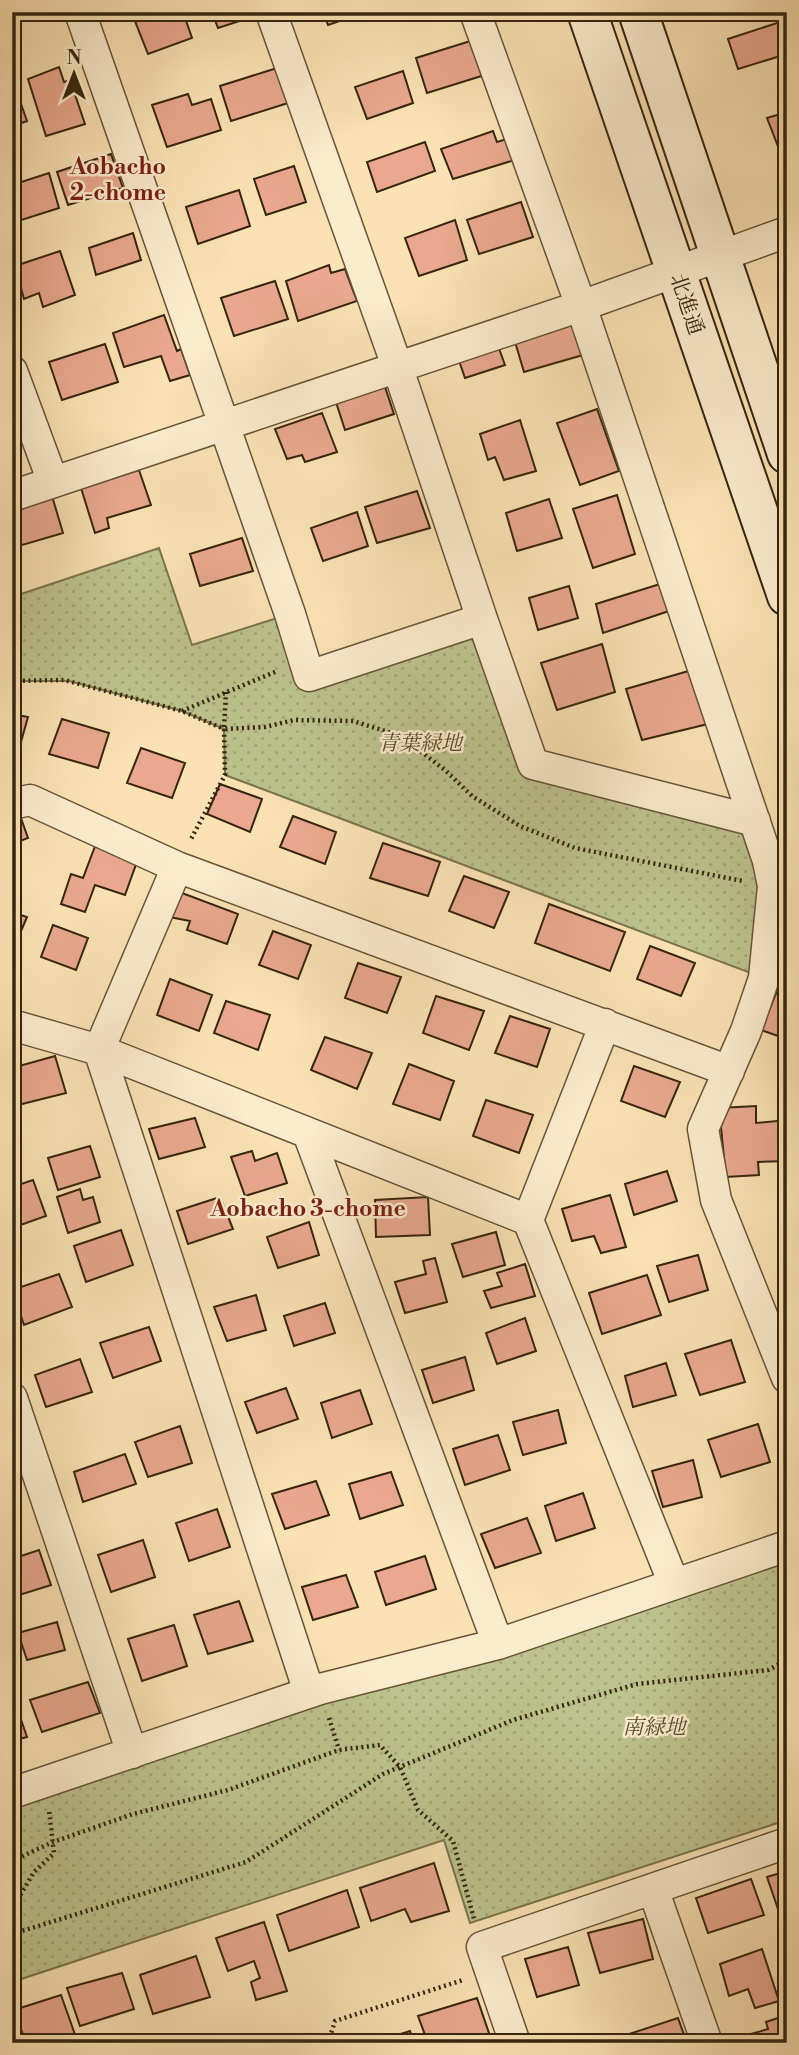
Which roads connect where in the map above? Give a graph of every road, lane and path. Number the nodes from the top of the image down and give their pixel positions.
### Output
1 (80, 12) edge
2 (271, 12) edge
3 (475, 12) edge
4 (587, 12) edge
5 (638, 12) edge
6 (787, 232) edge
7 (720, 257) junction
8 (676, 271) junction
9 (581, 306) junction
10 (397, 366) junction
11 (12, 371) edge
12 (225, 426) junction
13 (787, 454) edge
14 (53, 482) junction
15 (12, 496) edge
16 (787, 596) edge
17 (482, 619) junction
18 (303, 660) junction
19 (12, 681) edge
20 (226, 692) junction
21 (182, 710) junction
22 (224, 729) junction
23 (12, 804) edge
24 (755, 821) junction
25 (177, 867) junction
26 (772, 886) junction
27 (605, 1024) junction
28 (12, 1025) edge
29 (99, 1050) junction
30 (729, 1071) junction
31 (308, 1133) junction
32 (528, 1220) junction
33 (787, 1378) edge
34 (12, 1398) edge
35 (787, 1546) edge
36 (674, 1584) junction
37 (498, 1644) junction
38 (787, 1660) edge
39 (309, 1692) junction
40 (132, 1753) junction
41 (400, 1767) junction
42 (45, 1782) junction
43 (12, 1793) edge
44 (53, 1842) junction
45 (787, 1843) edge
46 (12, 1861) edge
47 (653, 1889) junction
48 (12, 1909) edge
49 (12, 1934) edge
50 (486, 1959) junction
51 (327, 2043) edge
52 (515, 2043) edge
53 (706, 2043) edge

1 - 12 street
2 - 10 street
3 - 9 street
4 - 8 street, 北進通
5 - 7 street
6 - 7 street
7 - 8 street
7 - 13 street
8 - 9 street
8 - 16 street, 北進通
9 - 10 street
9 - 24 street
10 - 12 street
10 - 17 street
11 - 14 street
12 - 14 street
12 - 18 street
14 - 15 street
17 - 18 street
17 - 24 street
18 - 20 path
19 - 21 path
20 - 21 path
20 - 22 path
21 - 22 path
22 - 25 path
22 - 26 path
23 - 25 street
24 - 26 street
25 - 27 street
25 - 29 street
26 - 30 street
27 - 30 street
27 - 32 street
28 - 29 street
29 - 31 street
29 - 39 street
30 - 33 street
31 - 32 street
31 - 37 street
32 - 36 street
34 - 40 street
35 - 36 street
36 - 37 street
37 - 39 street
38 - 41 path
39 - 40 street
40 - 42 street
41 - 44 path
41 - 49 path
41 - 50 path
42 - 43 street
42 - 44 path
44 - 46 path
44 - 48 path
45 - 47 street
47 - 50 street
47 - 53 street
50 - 51 path
50 - 52 street

